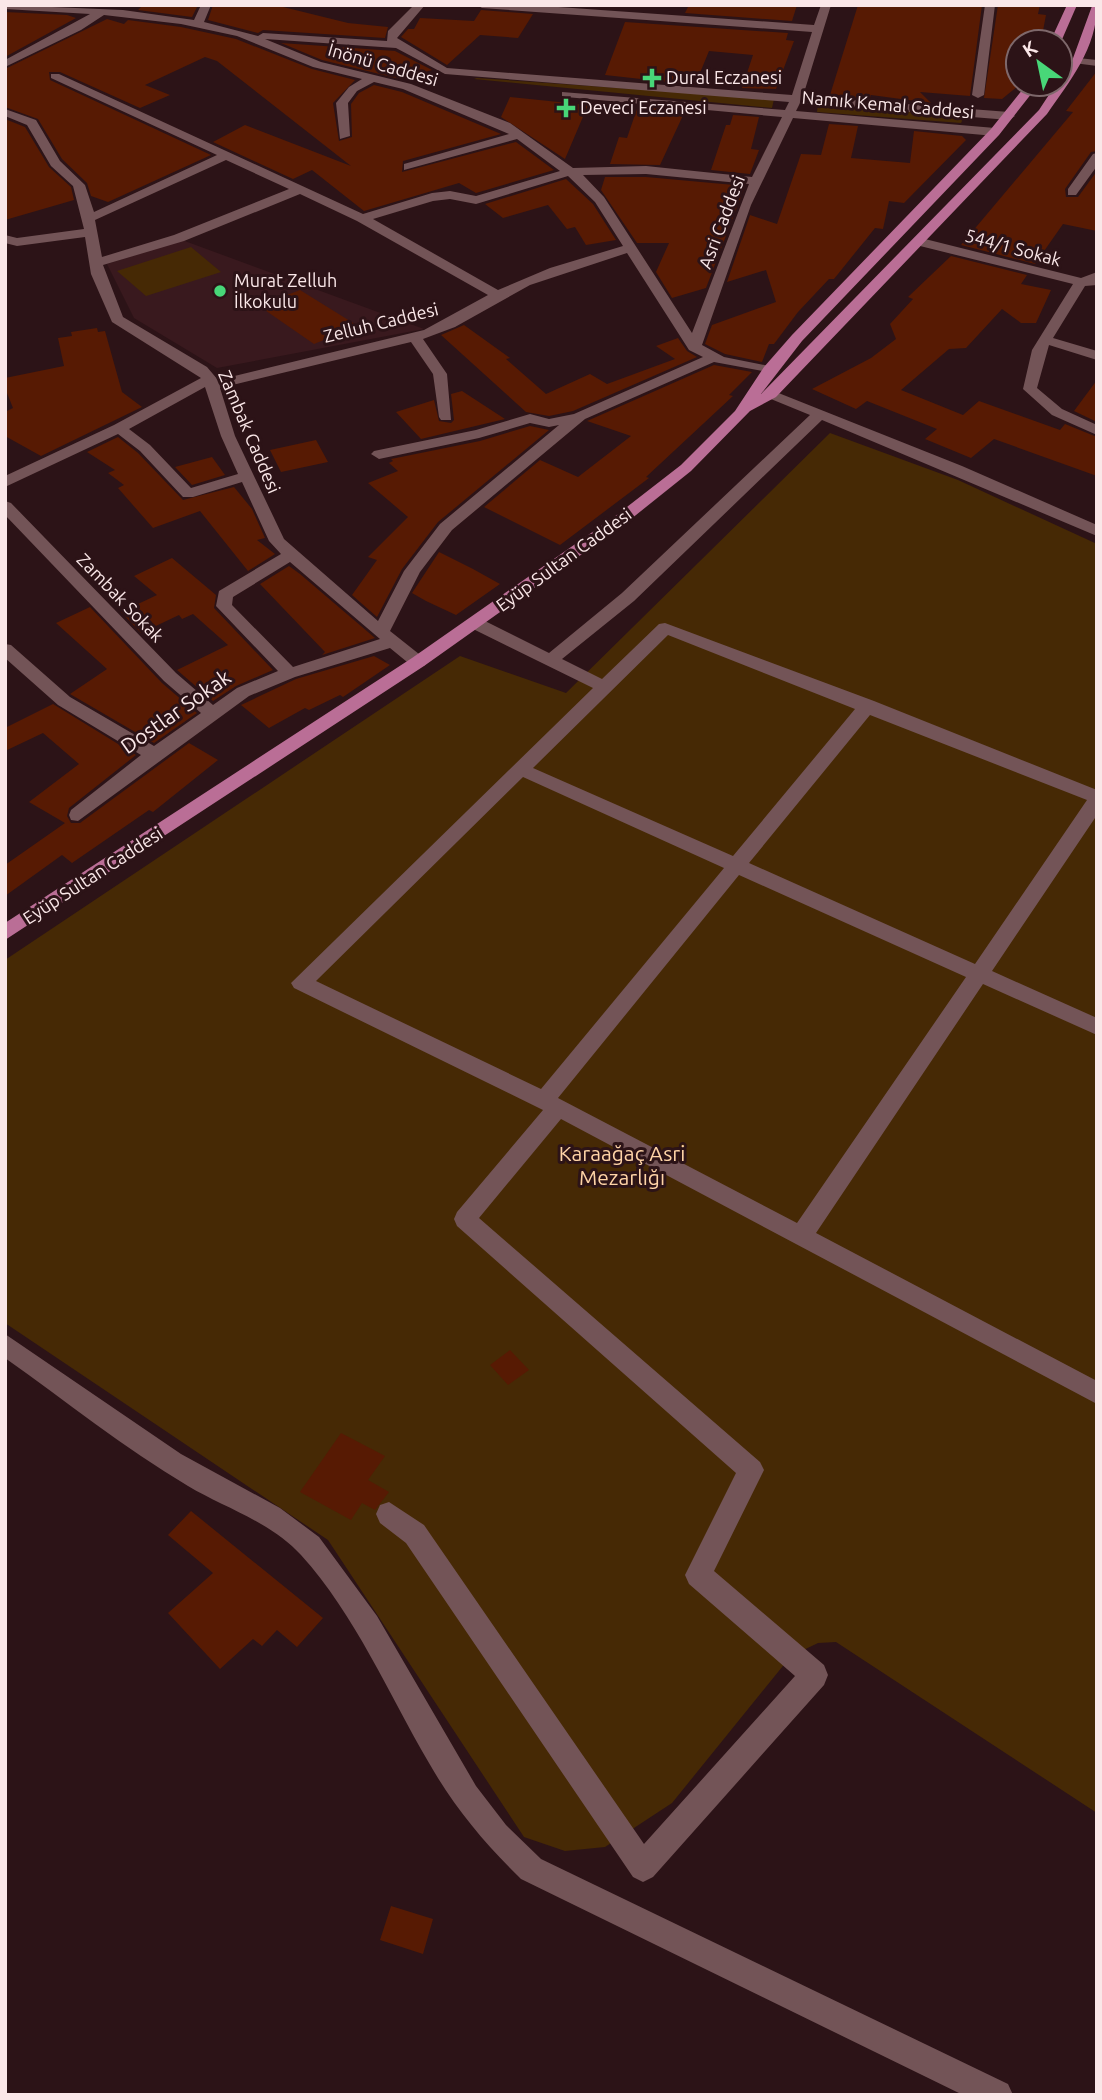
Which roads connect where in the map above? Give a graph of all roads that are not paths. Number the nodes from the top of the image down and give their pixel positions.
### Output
1 (205, 5) edge
2 (419, 5) edge
3 (482, 5) edge
4 (667, 5) edge
5 (826, 5) edge
6 (990, 5) edge
7 (1072, 5) edge
8 (5, 6) edge
9 (1097, 6) edge
10 (101, 12) junction
11 (661, 19) junction
12 (197, 25) junction
13 (1062, 28) edge
14 (818, 29) junction
15 (240, 33) junction
16 (396, 45) junction
17 (1078, 61) junction
18 (1097, 63) edge
19 (5, 64) edge
20 (445, 73) junction
21 (55, 76) dead end
22 (369, 80) junction
23 (407, 86) junction
24 (978, 95) dead end
25 (797, 97) junction
26 (1022, 98) edge
27 (5, 112) edge
28 (790, 114) junction
29 (1009, 116) junction
30 (995, 132) junction
31 (519, 135) junction
32 (344, 136) dead end
33 (225, 156) junction
34 (1097, 157) edge
35 (408, 167) dead end
36 (1092, 170) edge
37 (569, 172) junction
38 (756, 181) junction
39 (298, 190) junction
40 (1072, 192) dead end
41 (362, 218) junction
42 (89, 226) junction
43 (6, 241) edge
44 (921, 242) junction
45 (631, 248) junction
46 (97, 263) junction
47 (1097, 276) edge
48 (1080, 283) junction
49 (1097, 284) edge
50 (499, 296) junction
51 (414, 336) junction
52 (1046, 340) junction
53 (694, 347) junction
54 (1097, 356) edge
55 (714, 357) junction
56 (769, 370) junction
57 (211, 382) junction
58 (771, 394) junction
59 (741, 414) junction
60 (819, 414) junction
61 (580, 416) junction
62 (446, 417) dead end
63 (120, 428) junction
64 (1097, 431) edge
65 (379, 454) dead end
66 (246, 476) junction
67 (5, 482) edge
68 (5, 506) edge
69 (1097, 531) edge
70 (290, 555) junction
71 (475, 623) junction
72 (387, 636) junction
73 (5, 649) edge
74 (548, 661) junction
75 (418, 662) junction
76 (289, 673) junction
77 (604, 687) junction
78 (868, 705) junction
79 (210, 712) junction
80 (153, 754) junction
81 (520, 769) junction
82 (1097, 799) edge
83 (78, 814) dead end
84 (736, 866) junction
85 (5, 933) edge
86 (978, 974) junction
87 (1097, 1027) edge
88 (551, 1103) junction
89 (801, 1236) junction
90 (5, 1344) edge
91 (1097, 1393) edge
92 (389, 1514) dead end
93 (997, 2095) edge

1 - 12 street
2 - 16 street
3 - 11 street
4 - 11 street
5 - 14 street, Asri Caddesi
6 - 24 street
7 - 13 main road
8 - 10 street, İnönü Caddesi
9 - 17 main road
10 - 12 street, İnönü Caddesi
10 - 19 street
11 - 14 street
12 - 15 street, İnönü Caddesi
14 - 25 street, Asri Caddesi
15 - 16 street
15 - 22 street, İnönü Caddesi
16 - 20 street, Namık Kemal Caddesi
17 - 18 street
17 - 44 main road
20 - 23 street
20 - 25 street
20 - 28 street, Namık Kemal Caddesi
21 - 33 street
22 - 23 street, İnönü Caddesi
22 - 32 street
23 - 31 street, İnönü Caddesi
25 - 28 street, Asri Caddesi
25 - 29 street
26 - 29 main road, Eyüp Sultan Caddesi
27 - 42 street, Zambak Caddesi
28 - 30 street, Namık Kemal Caddesi
28 - 38 street, Asri Caddesi
29 - 30 main road, Eyüp Sultan Caddesi
30 - 56 main road, Eyüp Sultan Caddesi
31 - 35 street
31 - 37 street, İnönü Caddesi
33 - 39 street
33 - 42 street
34 - 36 street
36 - 40 street
37 - 38 street
37 - 41 street
37 - 45 street, İnönü Caddesi
38 - 53 street, Asri Caddesi
39 - 41 street
39 - 46 street
41 - 50 street
42 - 43 street
42 - 46 street, Zambak Caddesi
44 - 48 street, 544/1 Sokak
44 - 58 main road
45 - 50 street, Zelluh Caddesi
45 - 53 street, İnönü Caddesi
46 - 57 street, Zambak Caddesi
47 - 48 street
48 - 49 street, 544/1 Sokak
48 - 52 street
50 - 51 street, Zelluh Caddesi
51 - 57 street, Zelluh Caddesi
51 - 62 street
52 - 54 street
52 - 64 street
53 - 55 street
55 - 56 street
55 - 61 street
56 - 59 main road, Eyüp Sultan Caddesi
57 - 63 street, Zelluh Caddesi
57 - 66 street, Zambak Caddesi
58 - 59 main road
58 - 60 street
59 - 71 main road, Eyüp Sultan Caddesi
60 - 69 street
60 - 74 street
61 - 65 street
61 - 72 street
63 - 66 street
63 - 67 street, Zelluh Caddesi
66 - 70 street, Zambak Caddesi
68 - 79 street, Zambak Sokak
70 - 72 street, Zambak Caddesi
70 - 76 street
71 - 74 street
71 - 75 main road, Eyüp Sultan Caddesi
72 - 75 street, Zambak Caddesi
72 - 76 street, Dostlar Sokak
73 - 80 street
74 - 77 street
75 - 85 main road, Eyüp Sultan Caddesi
76 - 79 street, Dostlar Sokak
77 - 78 street
77 - 81 street
78 - 82 street
78 - 84 street
79 - 80 street, Dostlar Sokak
80 - 83 street, Dostlar Sokak
81 - 84 street
81 - 88 street
82 - 86 street
84 - 86 street
84 - 88 street
86 - 87 street
86 - 89 street
88 - 89 street
88 - 92 street
89 - 91 street
90 - 93 street

